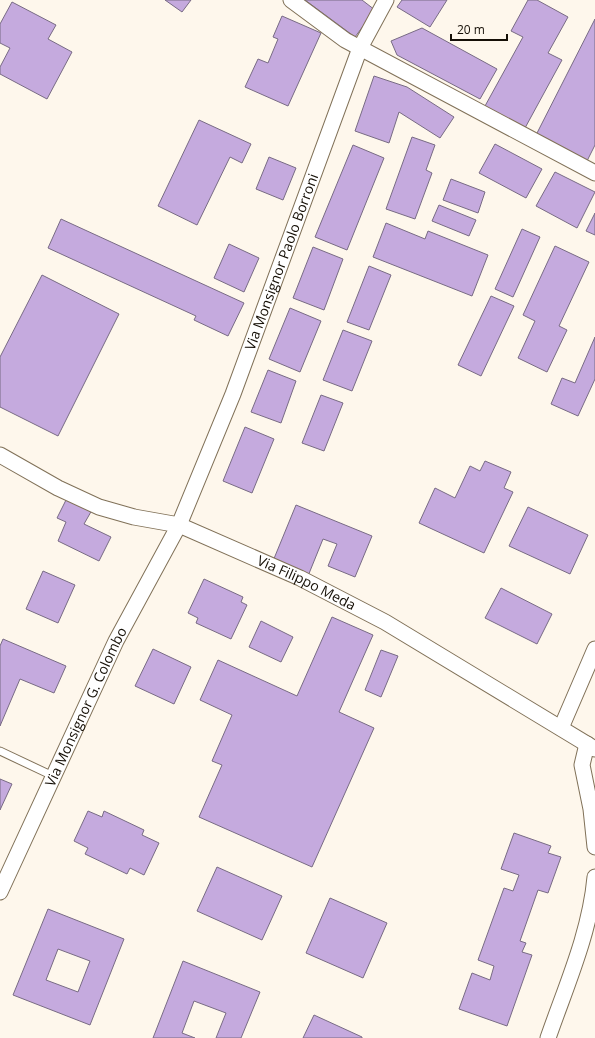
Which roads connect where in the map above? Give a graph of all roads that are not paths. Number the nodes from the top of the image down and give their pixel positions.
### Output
1 (291, 0) edge
2 (386, 0) edge
3 (360, 48) junction
4 (595, 173) edge
5 (0, 455) edge
6 (179, 525) junction
7 (595, 649) edge
8 (561, 728) junction
9 (591, 746) edge
10 (0, 751) edge
11 (53, 776) junction
12 (595, 847) edge
13 (595, 877) edge
14 (0, 892) edge
15 (548, 1038) edge

1 - 3 street
2 - 3 street, Via Monsignor Paolo Borroni
3 - 4 street
3 - 6 street, Via Monsignor Paolo Borroni
5 - 6 street, Via Filippo Meda
6 - 8 street, Via Filippo Meda
6 - 11 street, Via Monsignor G. Colombo
7 - 8 street
8 - 9 street, Via Filippo Meda
9 - 12 street
10 - 11 lane
11 - 14 street, Via Monsignor G. Colombo
13 - 15 street

